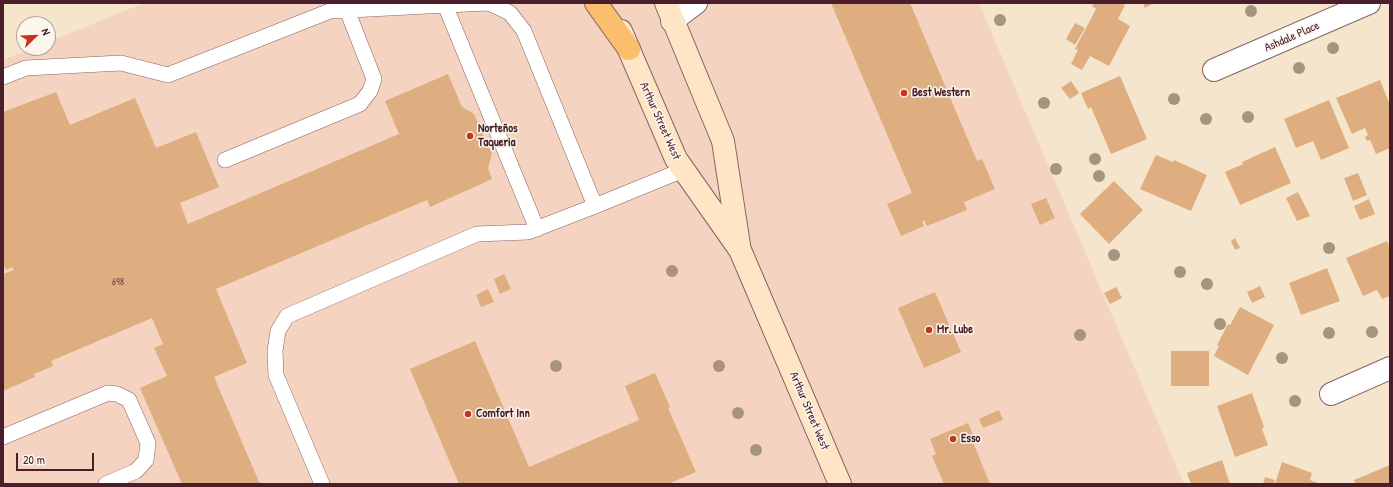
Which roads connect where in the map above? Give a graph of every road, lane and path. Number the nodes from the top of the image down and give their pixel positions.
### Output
1 (488, 3) edge
2 (596, 3) edge
3 (609, 3) edge
4 (696, 3) edge
5 (1369, 3) edge
6 (445, 5) junction
7 (346, 10) junction
8 (669, 12) edge
9 (629, 49) junction
10 (1214, 70) dead end
11 (3, 77) edge
12 (225, 160) dead end
13 (683, 170) junction
14 (595, 206) junction
15 (537, 229) junction
16 (740, 250) junction
17 (1390, 368) edge
18 (1331, 394) dead end
19 (3, 437) edge
20 (106, 484) edge
21 (322, 484) edge
22 (840, 484) edge

1 - 6 lane
1 - 14 lane
2 - 9 highway
3 - 9 main road, Arthur Street West
4 - 8 street
5 - 10 street, Ashdale Place
6 - 7 lane
6 - 15 lane
7 - 11 lane
7 - 12 lane
8 - 16 main road, Arthur Street West
9 - 13 main road, Arthur Street West
13 - 14 lane
13 - 16 main road, Arthur Street West
14 - 15 lane
15 - 21 lane
16 - 22 main road, Arthur Street West
17 - 18 street
19 - 20 lane

